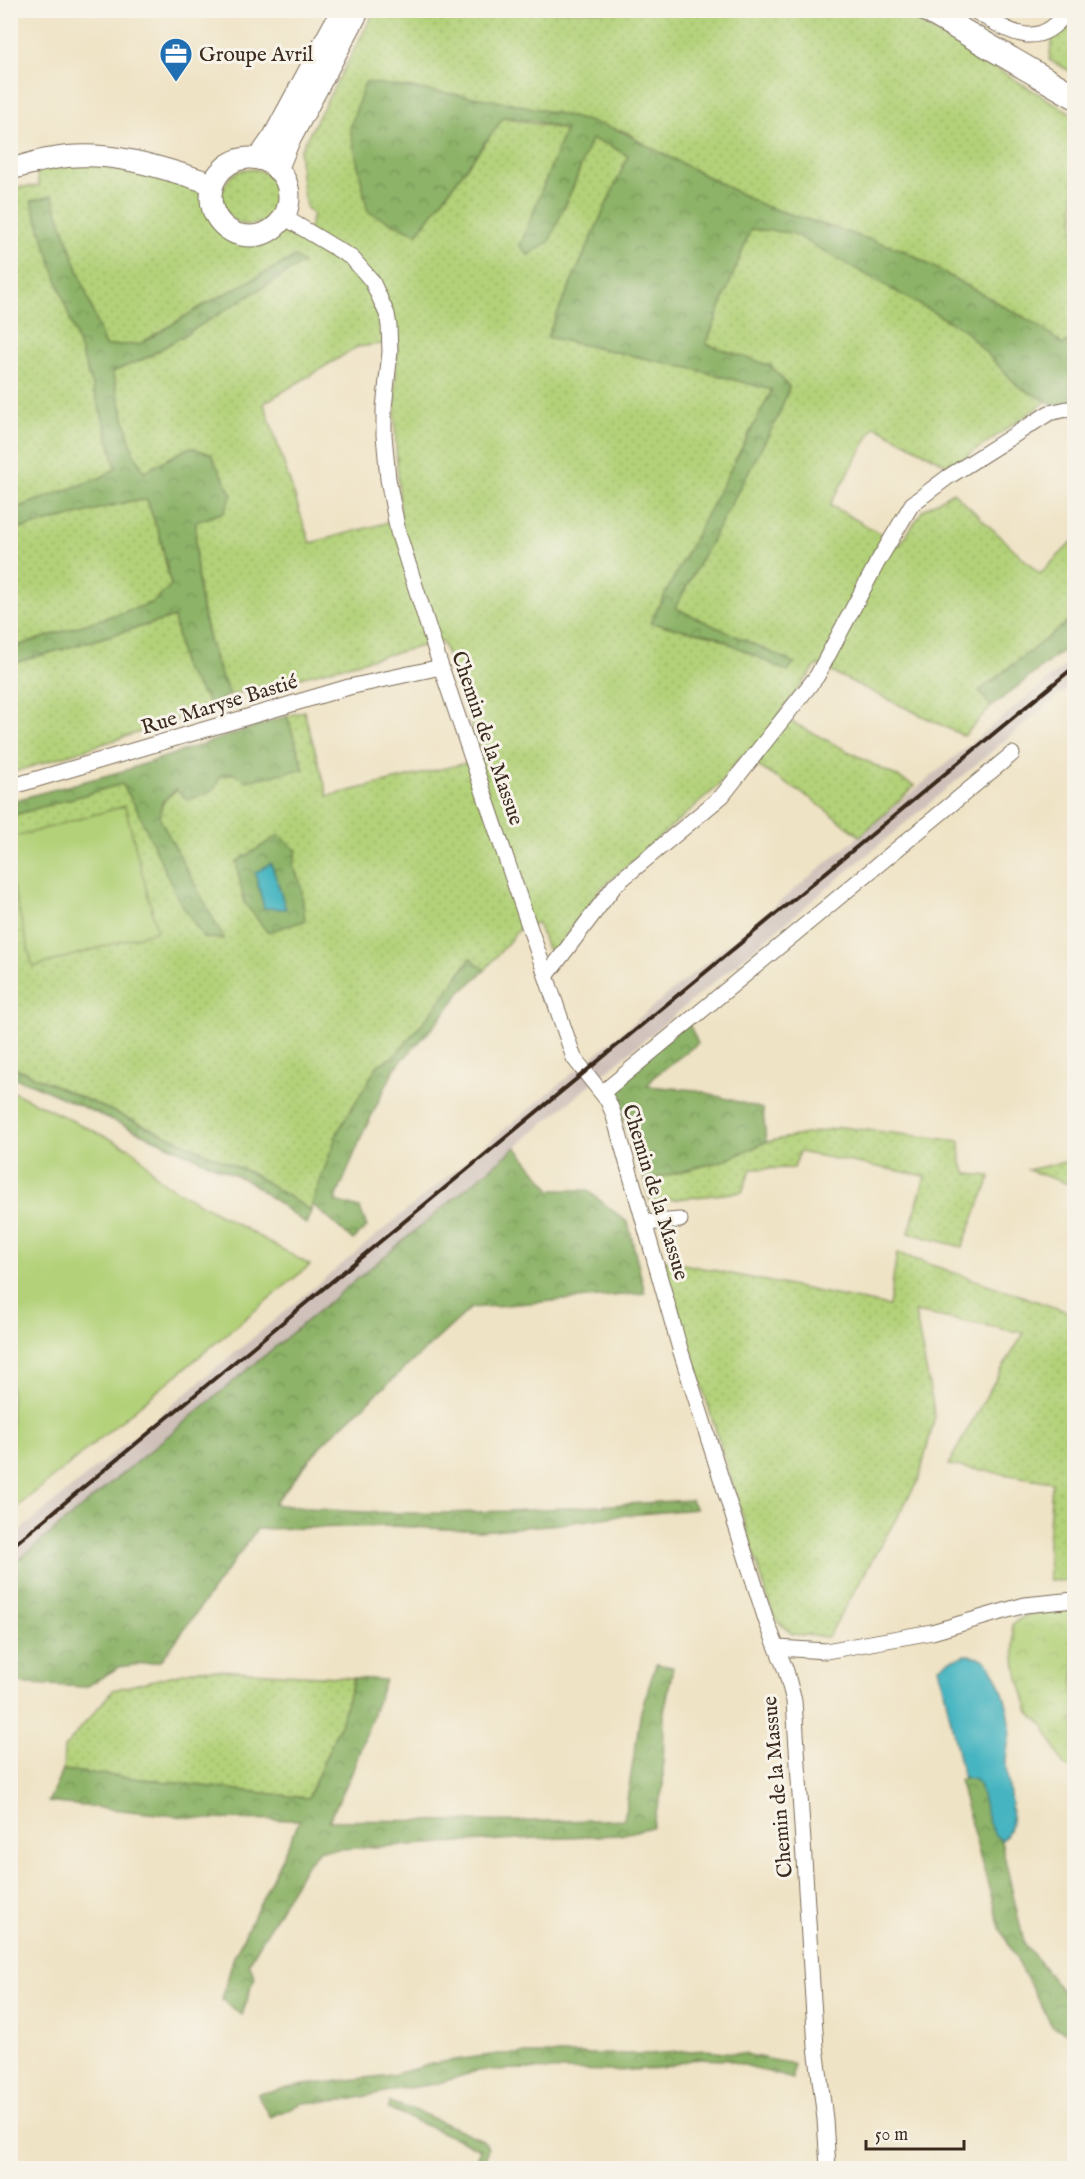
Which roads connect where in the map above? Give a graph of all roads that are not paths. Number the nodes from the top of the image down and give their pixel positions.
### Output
1 (342, 10) edge
2 (359, 10) edge
3 (927, 10) edge
4 (973, 10) edge
5 (1068, 10) edge
6 (1074, 96) edge
7 (258, 159) junction
8 (10, 169) edge
9 (277, 170) junction
10 (213, 184) junction
11 (284, 217) junction
12 (1074, 411) edge
13 (441, 667) junction
14 (1012, 754) dead end
15 (10, 788) edge
16 (548, 975) junction
17 (602, 1093) junction
18 (680, 1220) dead end
19 (645, 1223) junction
20 (1074, 1600) edge
21 (778, 1648) junction
22 (828, 2169) edge

1 - 7 street
2 - 9 street
3 - 6 main road
4 - 5 street
7 - 9 street
7 - 10 street
8 - 10 street
9 - 11 street
10 - 11 street
11 - 13 street, Chemin de la Massue
12 - 16 street
13 - 15 street, Rue Maryse Bastié
13 - 16 street, Chemin de la Massue
14 - 17 street
16 - 17 street, Chemin de la Massue
17 - 19 street, Chemin de la Massue
18 - 19 street
19 - 21 street, Chemin de la Massue
20 - 21 street
21 - 22 street, Chemin de la Massue

